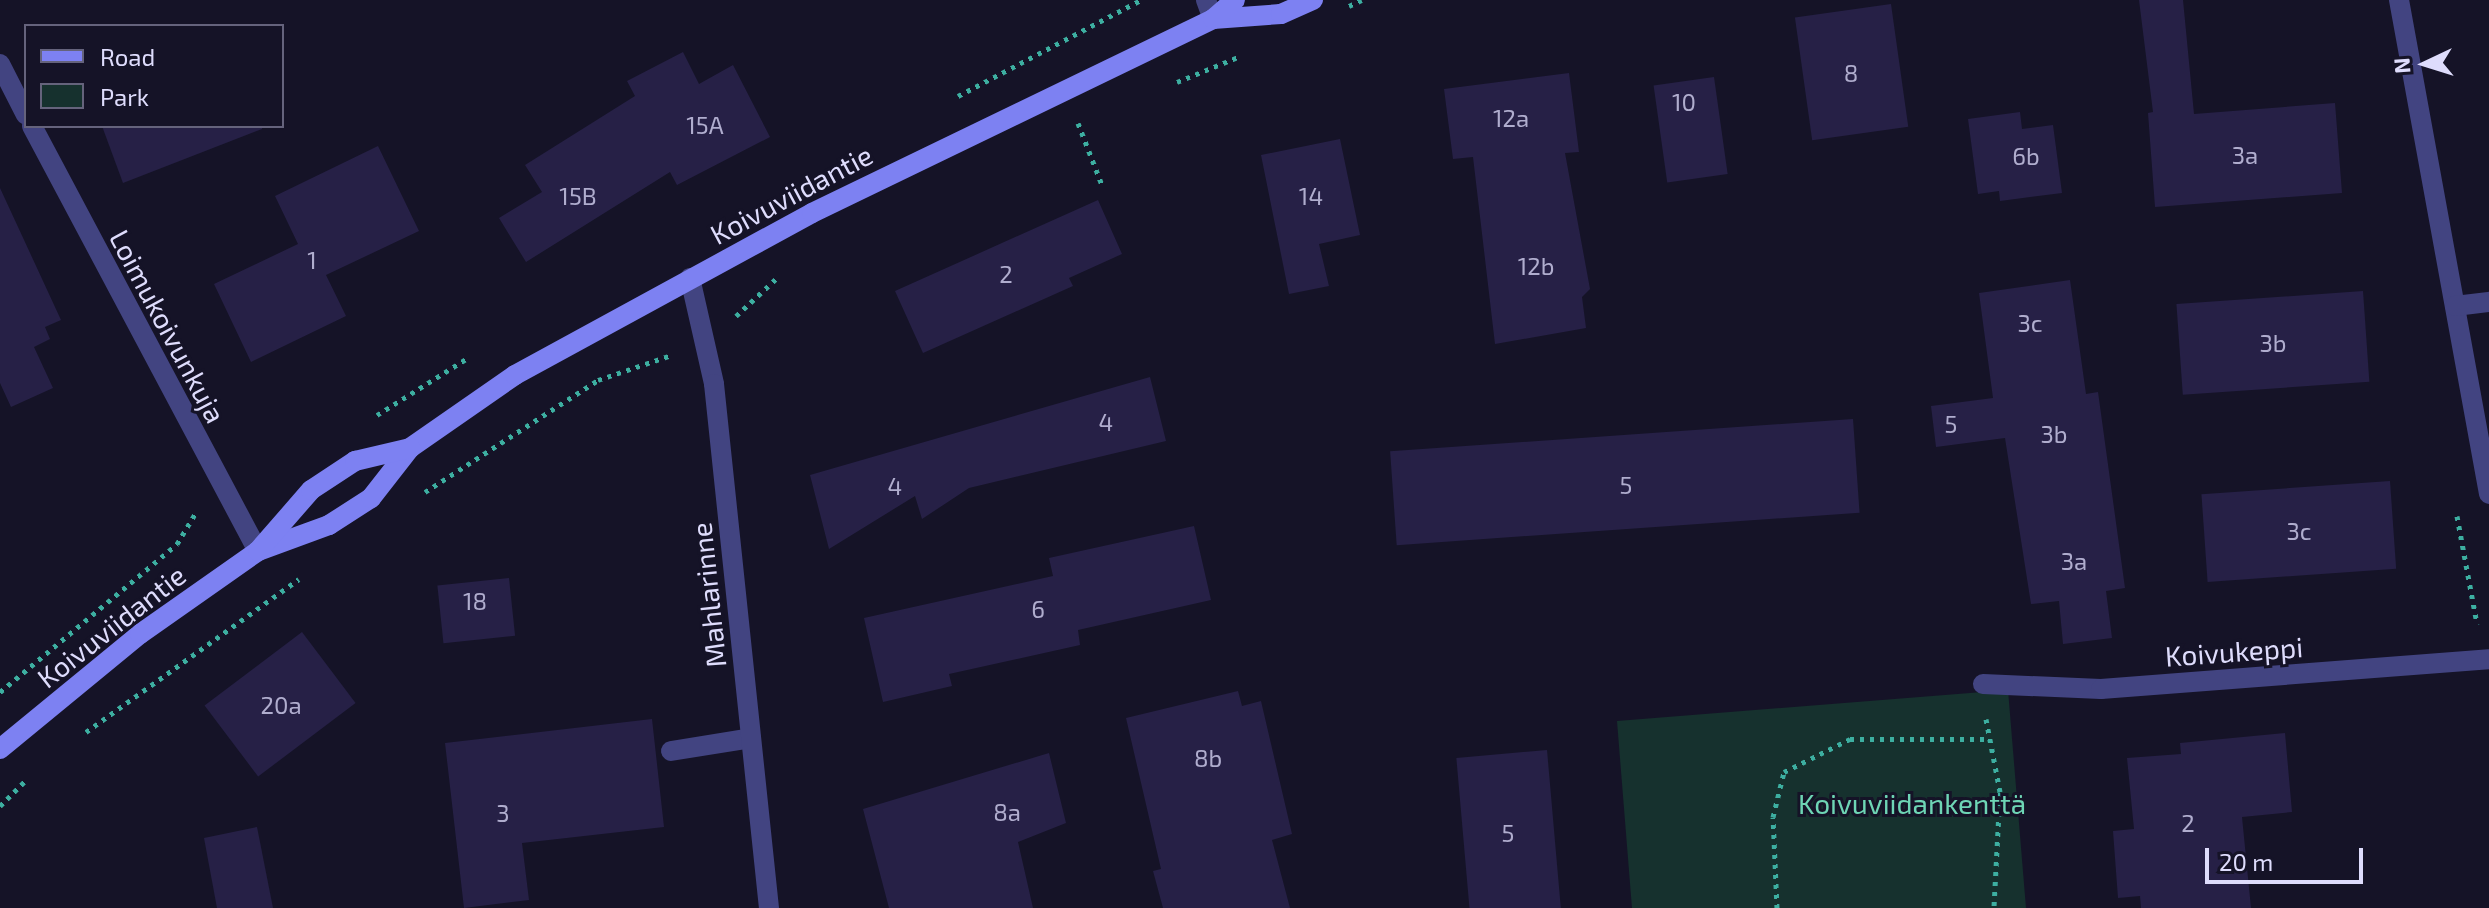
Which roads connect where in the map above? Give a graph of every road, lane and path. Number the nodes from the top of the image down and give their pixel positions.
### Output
1 (1235, 0) edge
2 (1313, 0) edge
3 (1362, 0) edge
4 (2399, 0) edge
5 (1210, 10) edge
6 (1334, 13) dead end
7 (1251, 51) dead end
8 (0, 64) edge
9 (1165, 87) dead end
10 (24, 111) edge
11 (1093, 116) dead end
12 (1078, 122) junction
13 (33, 128) edge
14 (1064, 128) dead end
15 (1102, 185) dead end
16 (786, 267) dead end
17 (690, 278) junction
18 (2489, 302) edge
19 (2455, 306) junction
20 (703, 335) junction
21 (410, 448) junction
22 (2489, 494) edge
23 (415, 500) dead end
24 (258, 551) junction
25 (311, 571) dead end
26 (2489, 659) edge
27 (1983, 684) joint
28 (79, 737) dead end
29 (751, 738) junction
30 (1988, 739) junction
31 (0, 749) edge
32 (671, 751) dead end
33 (41, 766) dead end
34 (0, 806) edge
35 (769, 908) edge
36 (1777, 908) edge
37 (1994, 908) edge

1 - 5 street, Koivuviidantie
2 - 5 street, Koivuviidantie
3 - 6 path
4 - 19 street
5 - 17 street, Koivuviidantie
7 - 9 path
8 - 10 street
11 - 12 path
12 - 14 path
12 - 15 path
13 - 24 street, Loimukoivunkuja
16 - 20 path
17 - 20 street, Mahlarinne
17 - 21 street, Koivuviidantie
18 - 19 street
19 - 22 street
20 - 23 path
20 - 29 street, Mahlarinne
21 - 24 street, Koivuviidantie
21 - 24 street, Koivuviidantie
24 - 31 street, Koivuviidantie
25 - 28 path
26 - 27 street, Koivukeppi
27 - 30 path
29 - 32 street
29 - 35 street, Mahlarinne
30 - 36 path
30 - 37 path
33 - 34 path

